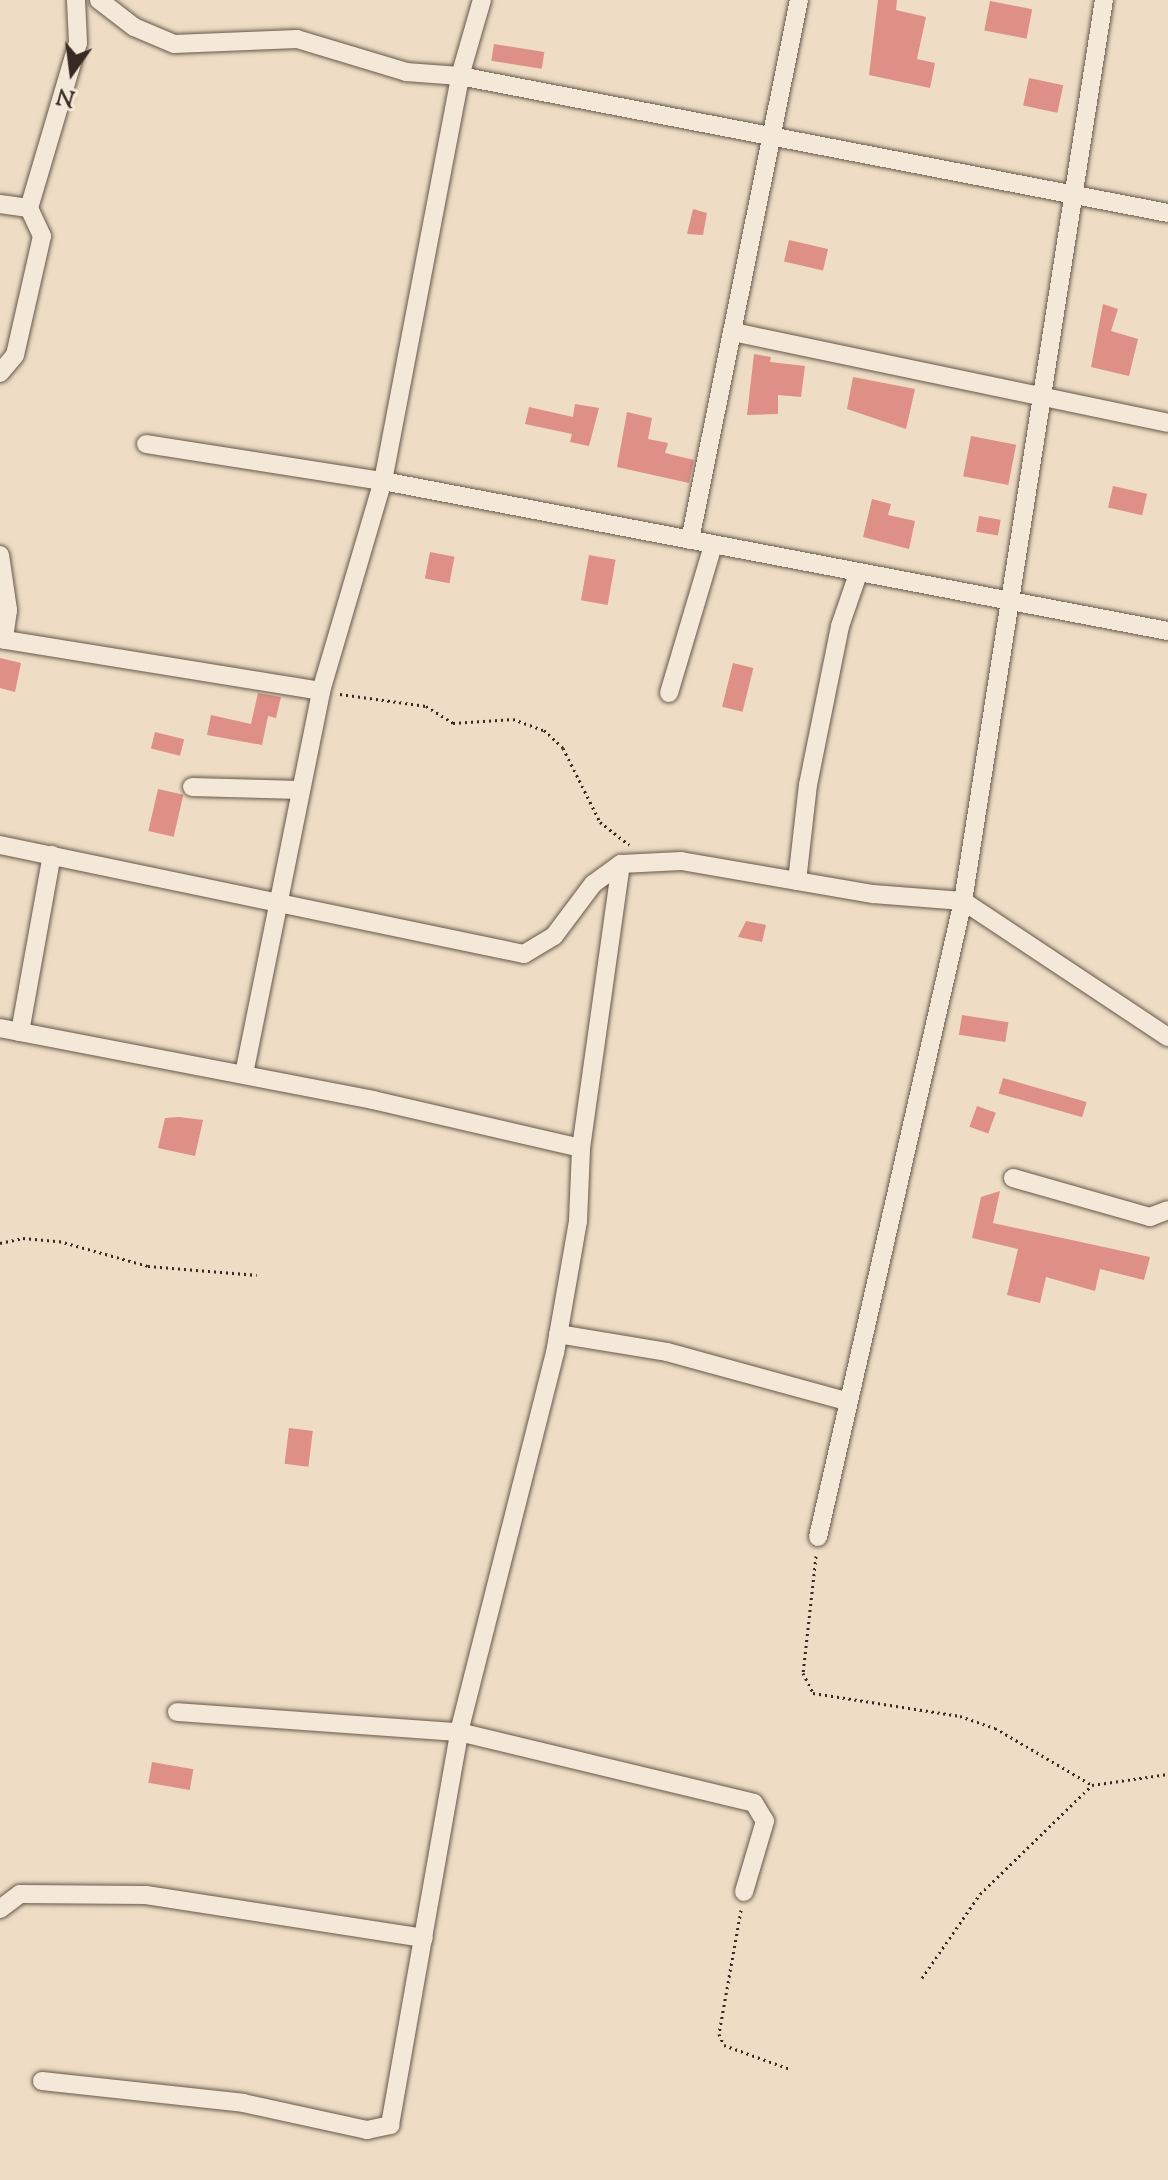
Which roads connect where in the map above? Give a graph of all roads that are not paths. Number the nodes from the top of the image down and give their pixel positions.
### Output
1 (76, 0) edge
2 (99, 0) edge
3 (482, 0) edge
4 (799, 0) edge
5 (1104, 0) edge
6 (460, 76) junction
7 (769, 136) junction
8 (1073, 195) junction
9 (0, 204) edge
10 (29, 208) junction
11 (1168, 213) edge
12 (733, 332) junction
13 (0, 373) edge
14 (1042, 399) junction
15 (1168, 423) edge
16 (146, 444) dead end
17 (383, 481) junction
18 (690, 540) junction
19 (713, 545) junction
20 (0, 555) edge
21 (858, 574) junction
22 (1010, 602) junction
23 (1168, 631) edge
24 (2, 640) edge
25 (321, 691) junction
26 (669, 693) dead end
27 (192, 787) dead end
28 (300, 790) junction
29 (0, 845) edge
30 (52, 855) junction
31 (621, 864) junction
32 (797, 881) junction
33 (277, 901) junction
34 (963, 901) junction
35 (0, 1028) edge
36 (20, 1032) junction
37 (1168, 1037) edge
38 (244, 1074) junction
39 (581, 1148) junction
40 (1013, 1178) dead end
41 (1168, 1210) edge
42 (558, 1334) junction
43 (846, 1401) junction
44 (818, 1537) road end
45 (177, 1712) dead end
46 (459, 1732) junction
47 (744, 1892) road end
48 (0, 1909) edge
49 (424, 1938) junction
50 (42, 2081) dead end

1 - 10 street
2 - 6 street
3 - 6 street
4 - 7 street
5 - 8 street
6 - 7 street
6 - 17 street
7 - 8 street
7 - 12 street
8 - 11 street
8 - 14 street
9 - 10 street
10 - 13 street
12 - 14 street
12 - 18 street
14 - 15 street
14 - 22 street
16 - 17 street
17 - 18 street
17 - 25 street
18 - 19 street
19 - 21 street
19 - 26 street
20 - 24 street
21 - 22 street
21 - 32 street
22 - 23 street
22 - 34 street
24 - 25 street
25 - 28 street
27 - 28 street
28 - 33 street
29 - 30 street
30 - 33 street
30 - 36 street
31 - 32 street
31 - 33 street
31 - 39 street
32 - 34 street
33 - 38 street
34 - 37 street
34 - 43 street
35 - 36 street
36 - 38 street
38 - 39 street
39 - 42 street
40 - 41 street
42 - 43 street
42 - 46 street
43 - 44 street
45 - 46 street
46 - 47 street
46 - 49 street
48 - 49 street
49 - 50 street

